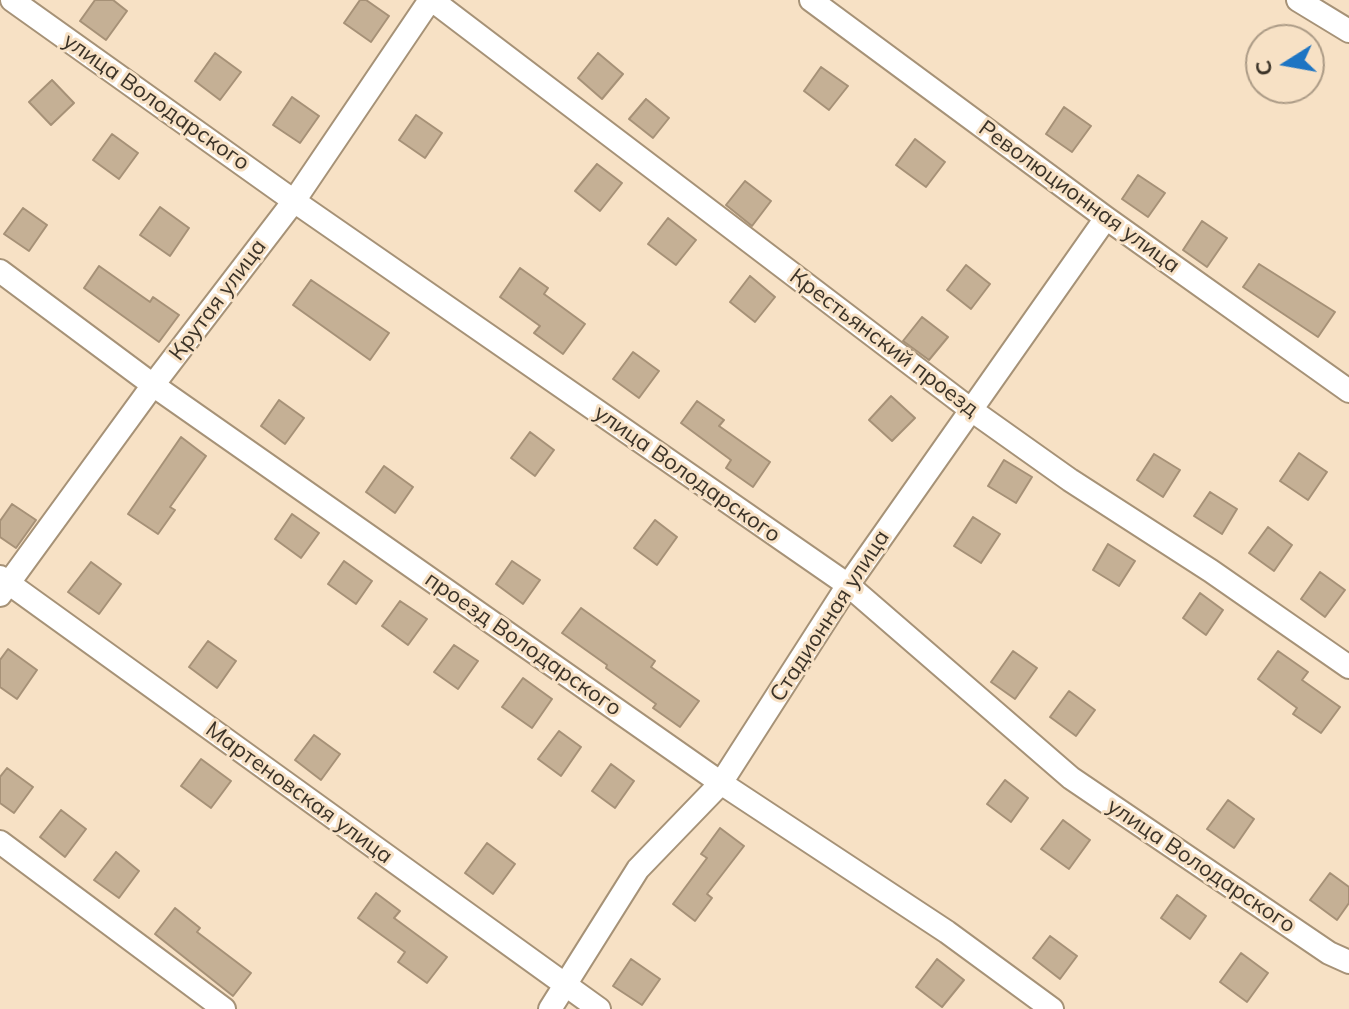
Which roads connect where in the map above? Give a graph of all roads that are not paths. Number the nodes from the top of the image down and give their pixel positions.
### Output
1 (12, 0) edge
2 (431, 0) edge
3 (811, 0) edge
4 (1298, 0) edge
5 (1349, 31) edge
6 (294, 201) junction
7 (1106, 218) junction
8 (0, 271) edge
9 (153, 385) junction
10 (1349, 391) edge
11 (970, 409) junction
12 (3, 585) edge
13 (848, 585) junction
14 (1349, 667) edge
15 (721, 783) junction
16 (0, 842) edge
17 (1349, 962) edge
18 (566, 986) junction
19 (224, 1009) edge
20 (550, 1009) edge
21 (599, 1009) edge
22 (1052, 1009) edge

1 - 6 street, улица Володарского
2 - 6 street, Крутая улица
2 - 11 street, Крестьянский проезд
3 - 7 street, Революционная улица
4 - 5 street
6 - 9 street, Крутая улица
6 - 13 street, улица Володарского
7 - 10 street, Революционная улица
7 - 11 street, Стадионная улица
8 - 9 street, проезд Володарского
9 - 12 street, Крутая улица
9 - 15 street, проезд Володарского
11 - 13 street, Стадионная улица
11 - 14 street, Крестьянский проезд
12 - 18 street, Мартеновская улица
13 - 15 street, Стадионная улица
13 - 17 street, улица Володарского
15 - 18 street, Стадионная улица
15 - 22 street, проезд Володарского
16 - 19 street
18 - 20 street, Стадионная улица
18 - 21 street, Мартеновская улица

